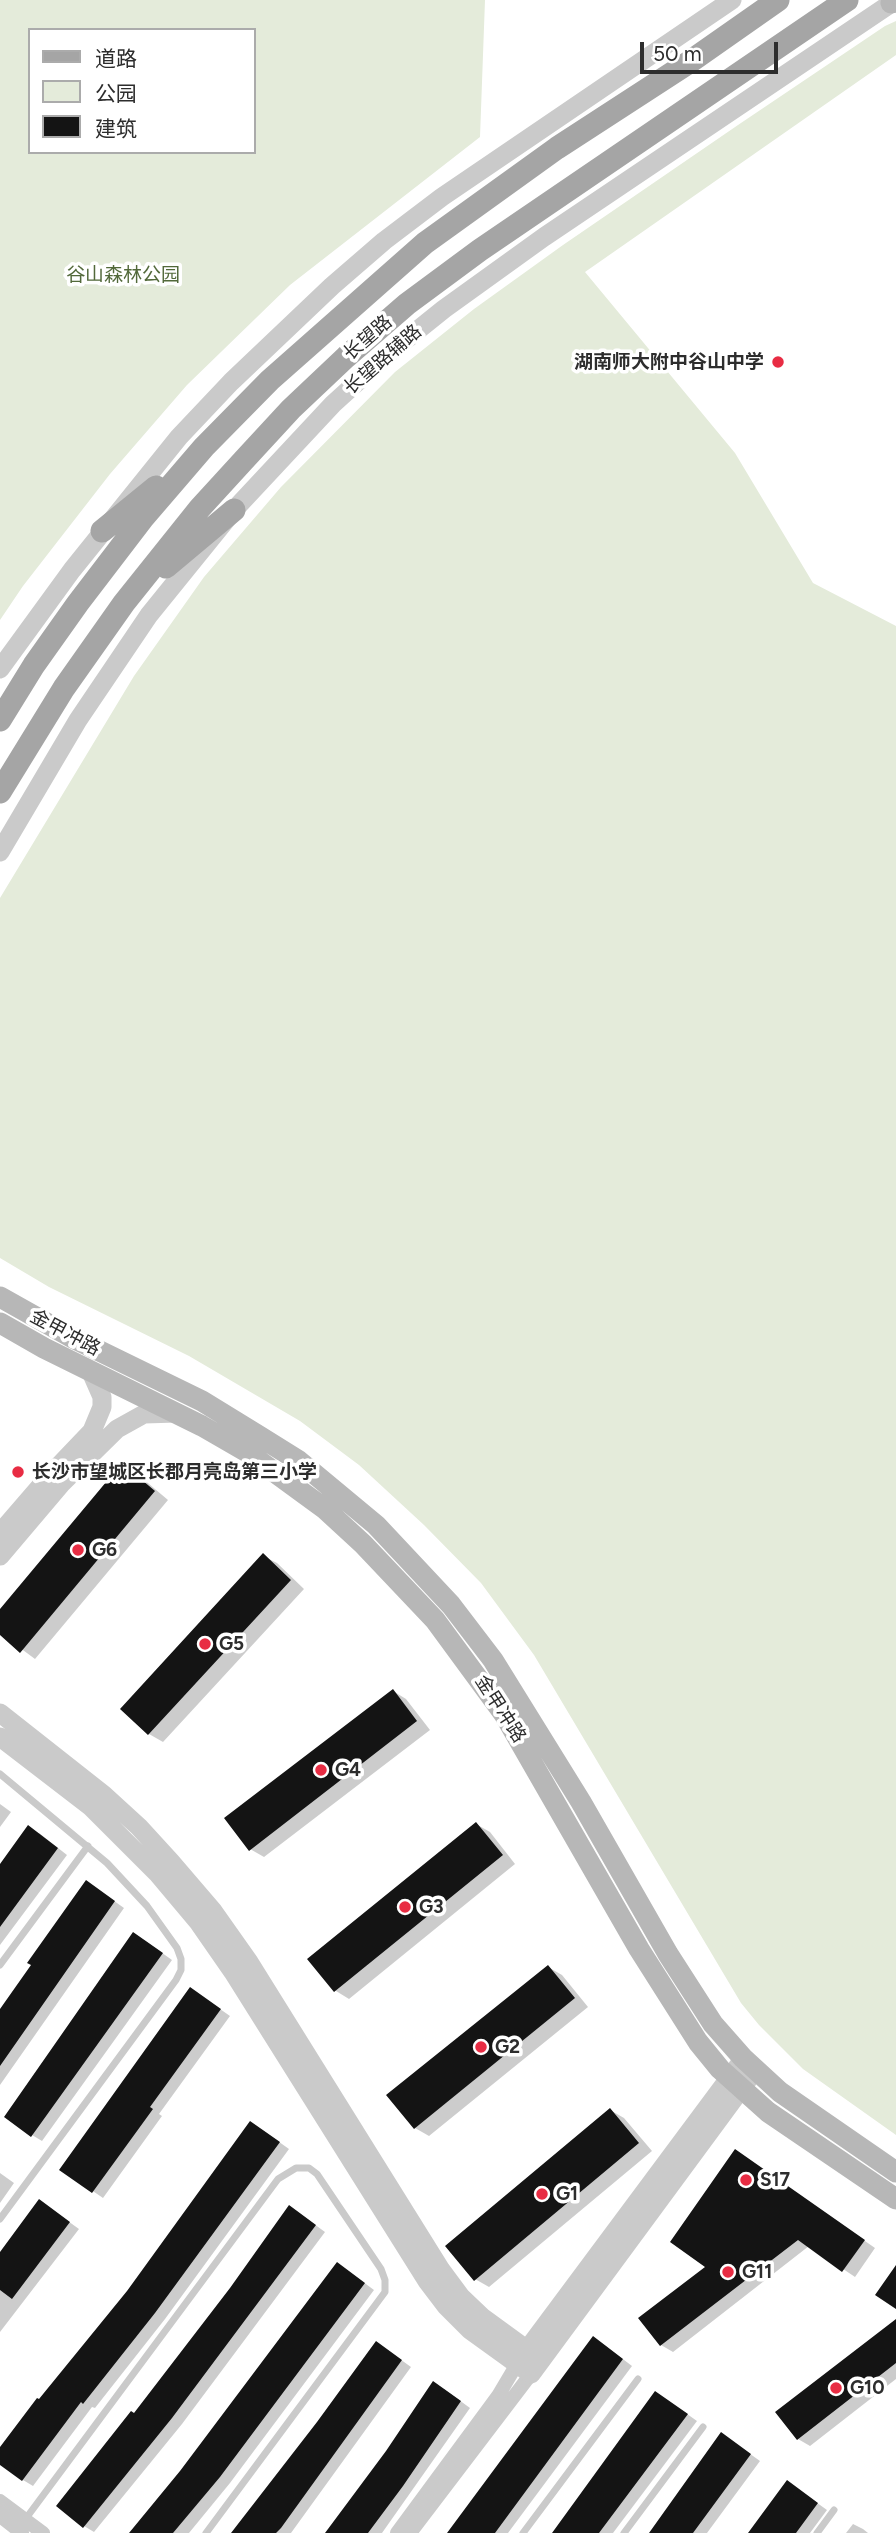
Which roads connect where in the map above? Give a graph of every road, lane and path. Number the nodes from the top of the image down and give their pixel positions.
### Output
1 (732, 0) edge
2 (778, 0) edge
3 (847, 0) edge
4 (894, 2) edge
5 (204, 447) junction
6 (234, 510) junction
7 (102, 531) junction
8 (124, 603) junction
9 (0, 669) edge
10 (0, 720) edge
11 (0, 792) edge
12 (0, 852) edge
13 (0, 1297) edge
14 (0, 1323) edge
15 (91, 1372) junction
16 (177, 1413) junction
17 (0, 1533) edge
18 (0, 1556) edge
19 (0, 1713) edge
20 (0, 1737) edge
21 (0, 1774) edge
22 (88, 1846) junction
23 (0, 1965) edge
24 (749, 2064) junction
25 (735, 2084) junction
26 (896, 2172) edge
27 (896, 2199) edge
28 (0, 2219) edge
29 (529, 2362) junction
30 (638, 2379) dead end
31 (703, 2427) dead end
32 (0, 2501) edge
33 (834, 2510) dead end
34 (0, 2516) edge
35 (22, 2527) edge
36 (43, 2533) edge
37 (206, 2533) edge
38 (397, 2533) edge
39 (410, 2533) edge
40 (523, 2533) edge
41 (624, 2533) edge
42 (817, 2533) edge

1 - 7 street
2 - 5 main road, 长望路
3 - 8 main road, 长望路
4 - 6 street, 长望路辅路
5 - 7 main road
5 - 10 main road, 长望路
6 - 8 main road
6 - 12 street, 长望路辅路
7 - 9 street
8 - 11 main road, 长望路
13 - 24 main road, 金甲冲路
14 - 15 main road, 金甲冲路
15 - 16 main road, 金甲冲路
15 - 17 street
16 - 18 street
16 - 25 main road, 金甲冲路
19 - 29 street
20 - 29 street
21 - 22 lane
22 - 23 lane
22 - 28 lane
24 - 25 street
24 - 26 main road, 金甲冲路
25 - 27 main road, 金甲冲路
25 - 29 street
29 - 38 street
29 - 39 street
30 - 40 lane
31 - 41 lane
32 - 35 street
33 - 42 lane
34 - 35 street
35 - 36 street
35 - 37 lane

